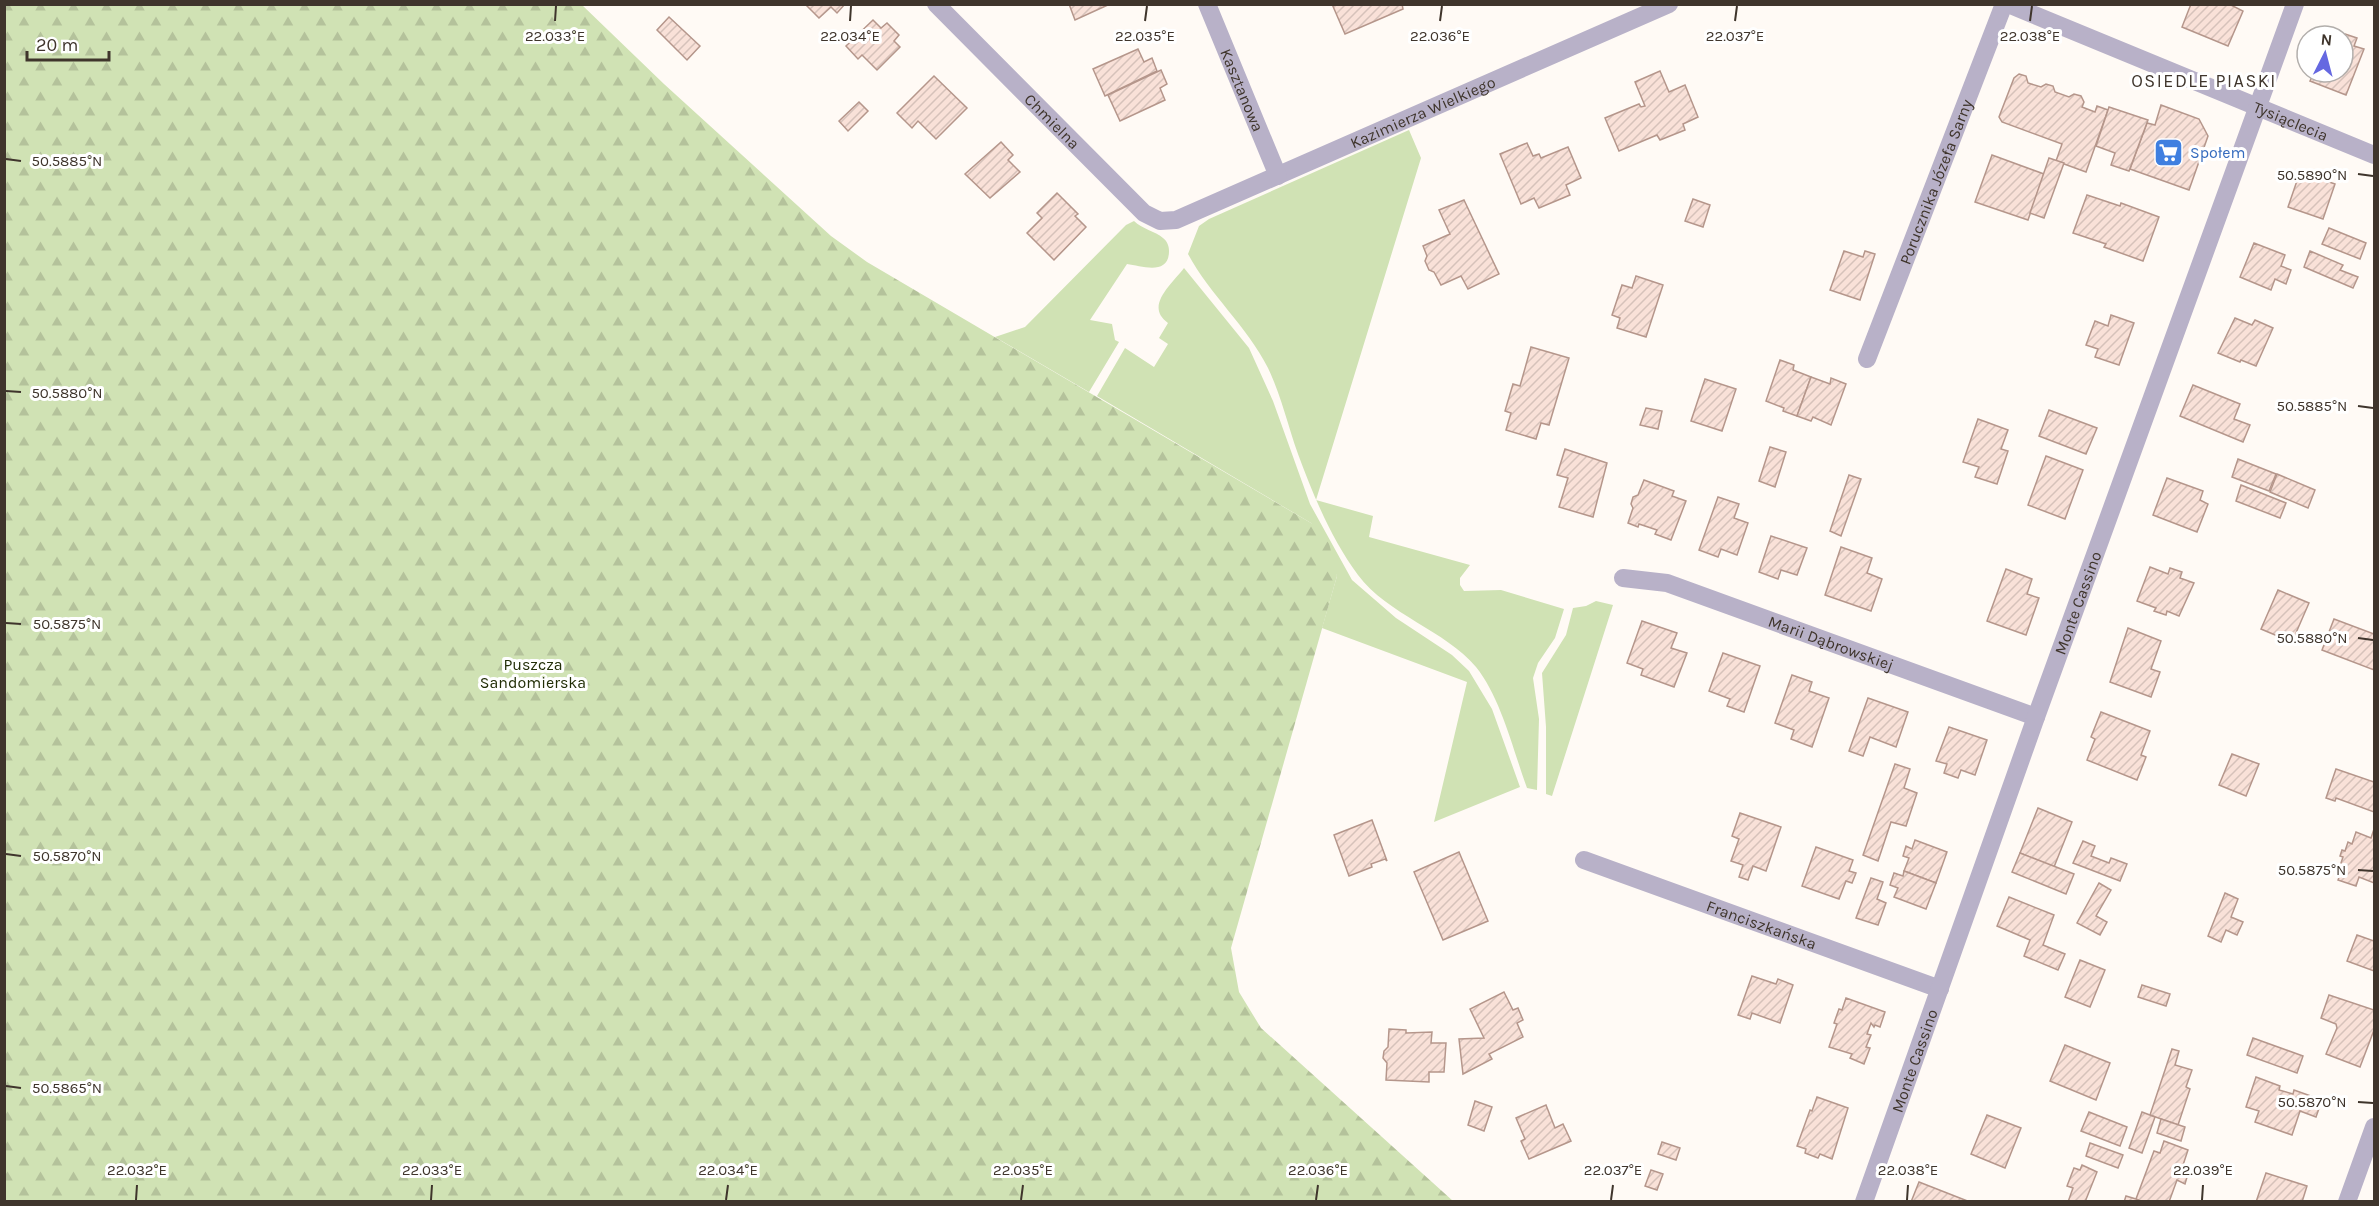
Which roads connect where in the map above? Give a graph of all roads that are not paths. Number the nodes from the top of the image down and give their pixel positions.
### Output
1 (936, 4) edge
2 (1207, 4) edge
3 (1669, 4) edge
4 (2004, 4) edge
5 (2008, 4) edge
6 (2295, 4) edge
7 (2258, 107) junction
8 (2374, 155) edge
9 (1278, 176) junction
10 (1176, 220) joint
11 (1867, 359) dead end
12 (1623, 578) dead end
13 (2036, 717) junction
14 (1584, 860) dead end
15 (1940, 989) junction
16 (2374, 1127) edge
17 (1864, 1202) edge
18 (2347, 1202) edge

1 - 10 street, Chmielna
2 - 9 street, Kasztanowa
3 - 9 street, Kazimierza Wielkiego
4 - 11 street, Porucznika Józefa Sarny
5 - 7 street, Tysiąclecia
6 - 7 street, Monte Cassino
7 - 8 street, Tysiąclecia
7 - 13 street, Monte Cassino
9 - 10 street, Kazimierza Wielkiego
12 - 13 street, Marii Dąbrowskiej
13 - 15 street, Monte Cassino
14 - 15 street, Franciszkańska
15 - 17 street, Monte Cassino
16 - 18 street

